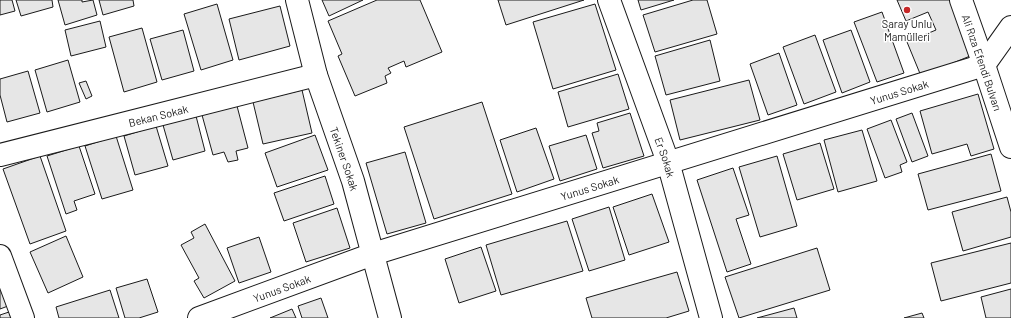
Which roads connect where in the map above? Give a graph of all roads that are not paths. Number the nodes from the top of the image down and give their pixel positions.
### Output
1 (297, 0) edge
2 (609, 0) edge
3 (961, 0) edge
4 (1011, 27) edge
5 (984, 65) junction
6 (316, 75) junction
7 (1011, 147) edge
8 (0, 155) edge
9 (668, 162) junction
10 (374, 254) junction
11 (0, 256) edge
12 (23, 318) edge
13 (199, 318) edge
14 (390, 318) edge
15 (711, 318) edge

1 - 6 street, Tekiner Sokak
2 - 9 street, Er Sokak
3 - 5 street, Ali Rıza Efendi Bulvarı
4 - 5 street
5 - 7 street, Ali Rıza Efendi Bulvarı
5 - 9 street, Yunus Sokak
6 - 8 street, Bekan Sokak
6 - 10 street, Tekiner Sokak
9 - 10 street, Yunus Sokak
9 - 15 street, Er Sokak
10 - 13 street, Yunus Sokak
10 - 14 street, Tekiner Sokak
11 - 12 street

